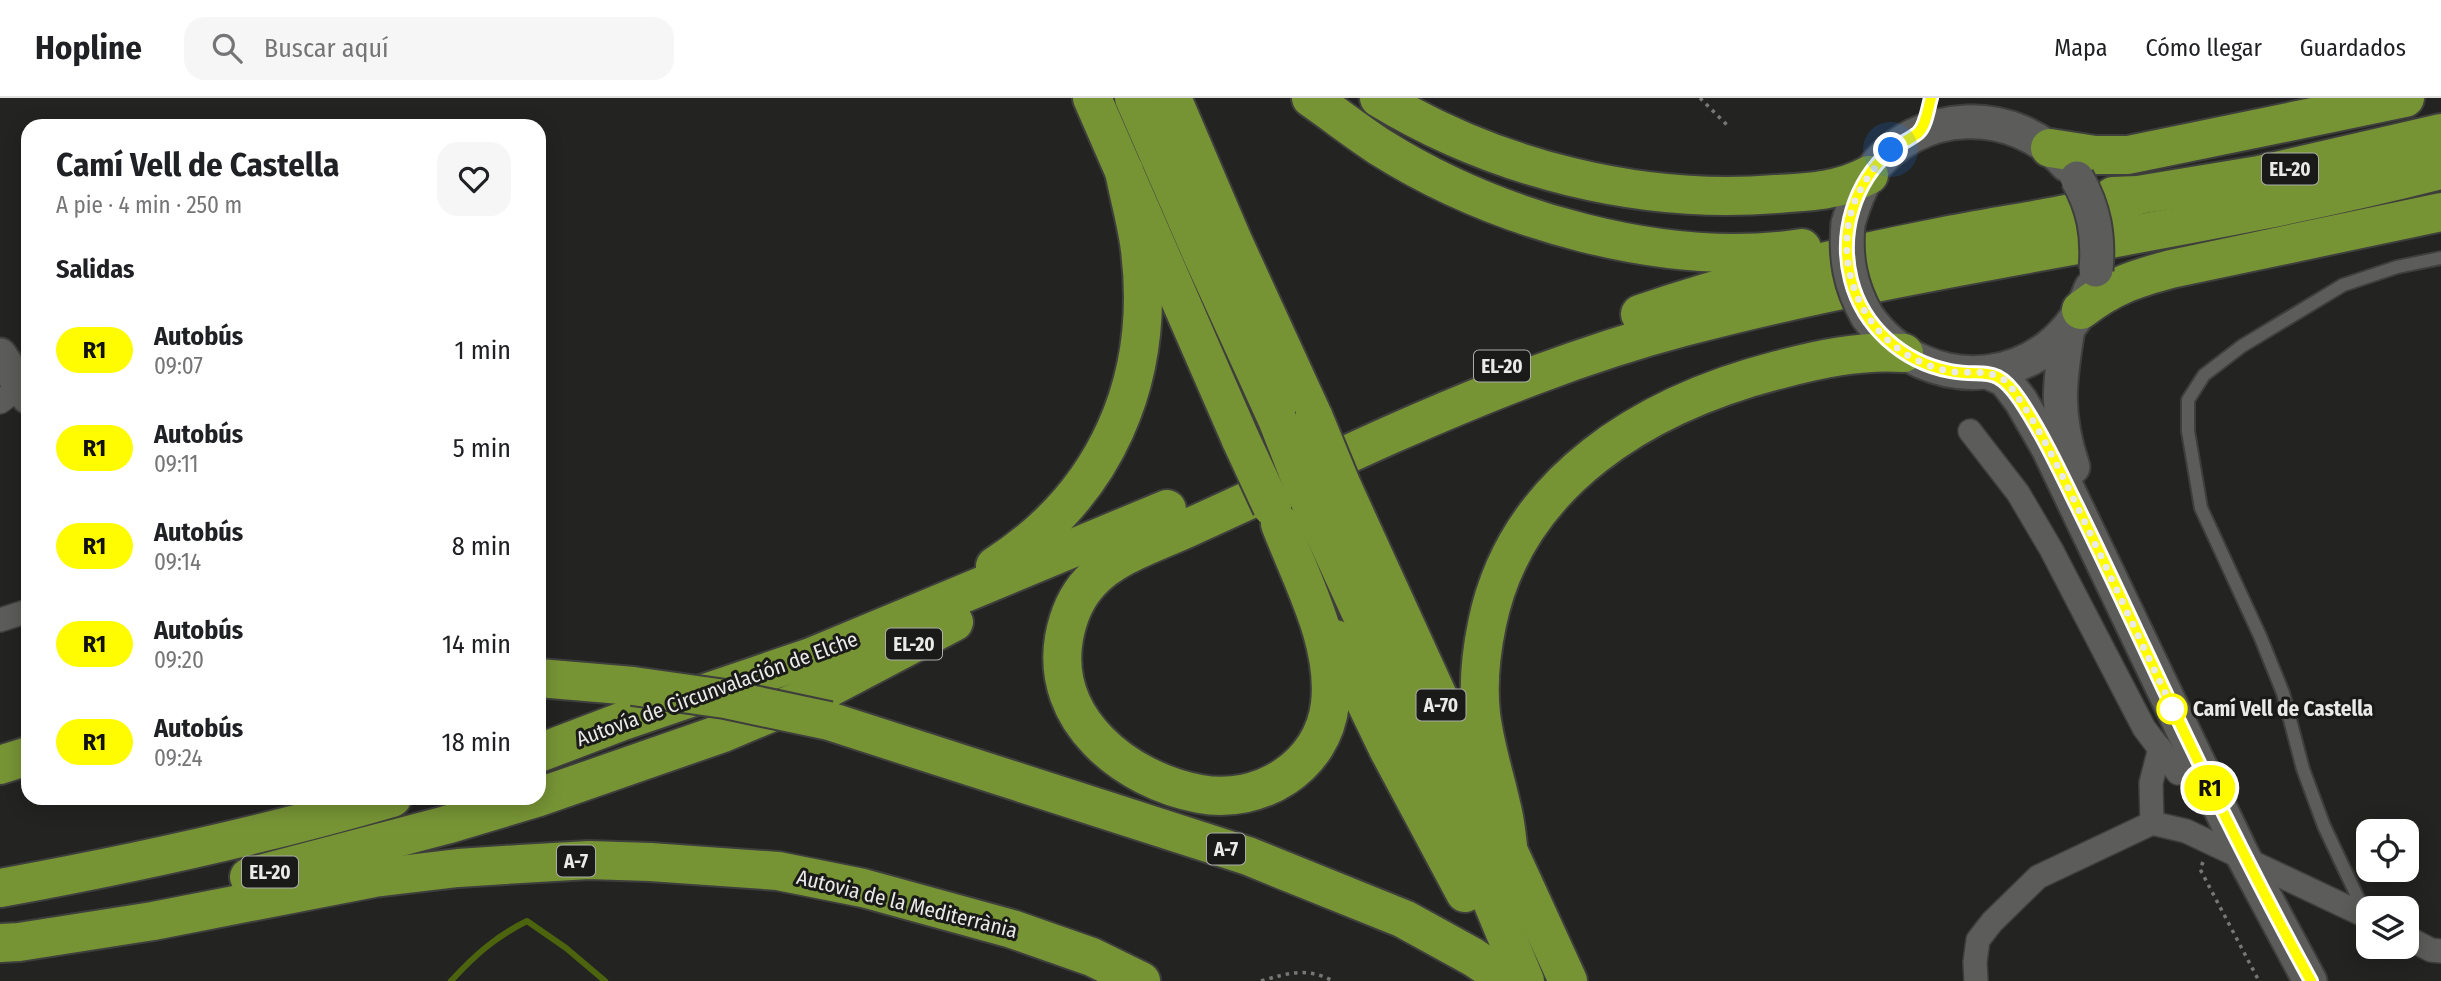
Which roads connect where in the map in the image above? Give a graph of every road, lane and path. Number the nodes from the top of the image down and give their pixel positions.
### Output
1 (1092, 98) edge
2 (1134, 98) edge
3 (1172, 98) edge
4 (1311, 98) edge
5 (1379, 98) edge
6 (1700, 98) edge
7 (1931, 98) edge
8 (1986, 98) edge
9 (2405, 98) edge
10 (1729, 127) dead end
11 (2014, 128) junction
12 (1920, 132) junction
13 (2441, 133) edge
14 (2050, 148) junction
15 (2441, 170) edge
16 (1124, 171) junction
17 (1869, 174) junction
18 (2138, 195) junction
19 (2441, 212) edge
20 (2441, 257) edge
21 (2074, 319) junction
22 (1904, 353) junction
23 (0, 355) edge
24 (1987, 372) junction
25 (16, 395) edge
26 (1295, 419) junction
27 (1970, 431) dead end
28 (1297, 498) junction
29 (2103, 558) junction
30 (21, 613) edge
31 (0, 620) edge
32 (895, 624) junction
33 (546, 679) edge
34 (2160, 748) junction
35 (546, 749) edge
36 (21, 758) edge
37 (0, 765) edge
38 (2178, 773) dead end
39 (546, 795) edge
40 (368, 805) edge
41 (514, 805) edge
42 (2152, 822) junction
43 (2228, 850) junction
44 (1496, 867) junction
45 (0, 888) edge
46 (2357, 896) edge
47 (2356, 912) edge
48 (0, 929) edge
49 (0, 943) edge
50 (2419, 944) edge
51 (2441, 951) edge
52 (1140, 981) edge
53 (1261, 981) edge
54 (1333, 981) edge
55 (1509, 981) edge
56 (1517, 981) edge
57 (1525, 981) edge
58 (1568, 981) edge
59 (1976, 981) edge
60 (2259, 981) edge
61 (2311, 981) edge

1 - 16 highway
2 - 26 highway, A-70
3 - 26 highway, A-70
4 - 18 highway
5 - 17 highway
6 - 10 path
7 - 12 main road
8 - 11 main road
9 - 14 highway
11 - 12 main road
11 - 14 main road
12 - 17 main road
13 - 18 highway, EL-20
14 - 21 main road, bridge
15 - 28 highway, EL-20
16 - 28 highway, bridge
16 - 32 highway
17 - 22 main road, bridge
18 - 32 highway, EL-20
19 - 21 highway
20 - 46 lane
21 - 24 main road
21 - 29 main road
22 - 24 main road
22 - 44 highway
23 - 25 main road
24 - 29 main road
26 - 28 highway, A-70, bridge
27 - 34 street
28 - 28 highway
28 - 39 highway, Autovía de Circunvalación de Elche / EL-20
28 - 44 highway, A-70
28 - 56 highway
29 - 43 main road
30 - 31 street
32 - 35 highway, Autovía de Circunvalación de Elche / EL-20
33 - 55 highway, A-7, bridge
34 - 38 street
34 - 42 street
36 - 37 highway
40 - 45 highway, EL-20
41 - 48 highway, Autovía de Circunvalación de Elche / EL-20
42 - 43 street
42 - 59 street
43 - 47 street
43 - 60 path
43 - 61 main road
44 - 57 highway, A-70
44 - 58 highway, A-70
49 - 52 highway, Autovia de la Mediterrània / A-7
50 - 51 street
53 - 54 path

